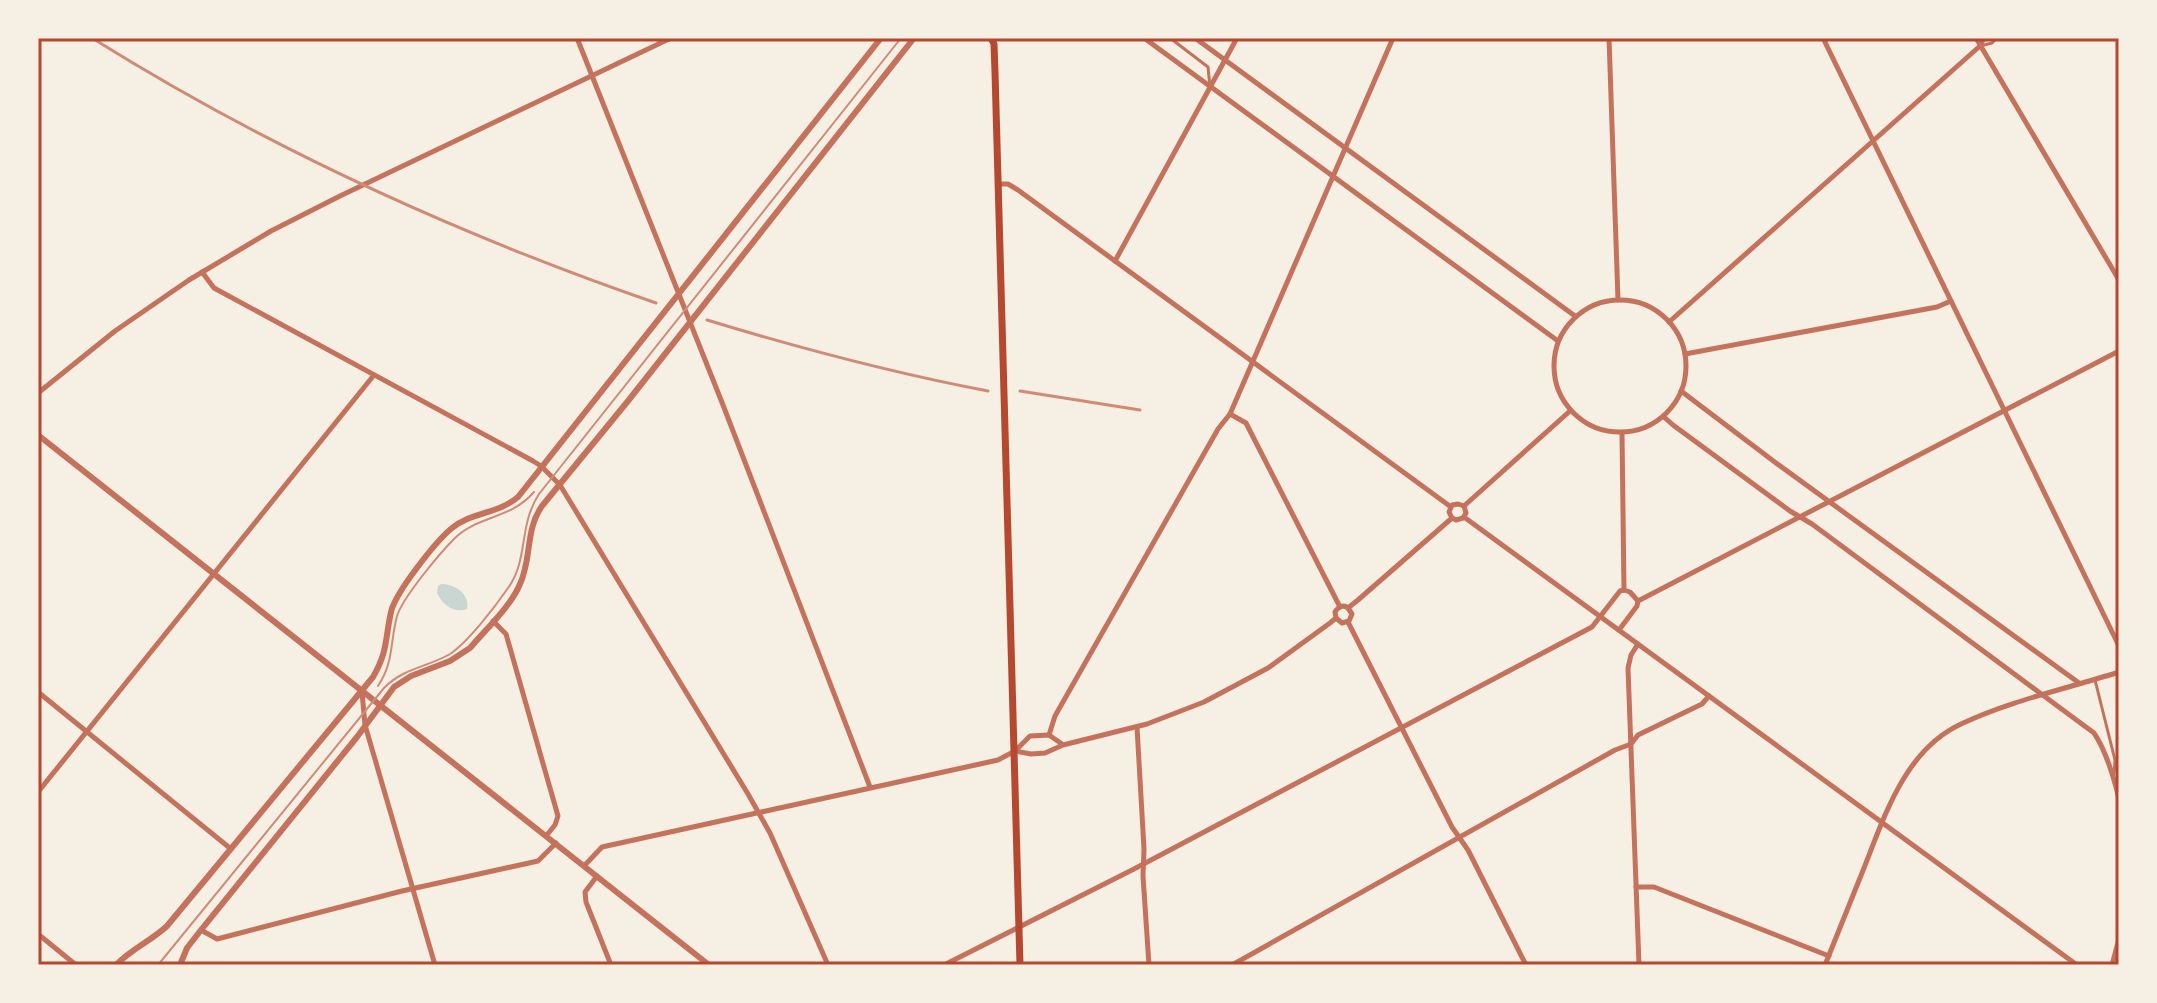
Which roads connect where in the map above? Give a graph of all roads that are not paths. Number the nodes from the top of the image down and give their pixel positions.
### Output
1 (577, 38) edge
2 (671, 38) edge
3 (881, 38) edge
4 (914, 38) edge
5 (1144, 38) edge
6 (1170, 38) edge
7 (1195, 38) edge
8 (1237, 38) edge
9 (1393, 38) edge
10 (1609, 38) edge
11 (1823, 38) edge
12 (1976, 38) edge
13 (1984, 38) edge
14 (1997, 38) edge
15 (994, 40) edge
16 (1980, 46) junction
17 (1225, 60) junction
18 (1208, 67) junction
19 (592, 77) junction
20 (1210, 87) junction
21 (1873, 142) junction
22 (1346, 148) junction
23 (1333, 178) junction
24 (998, 184) junction
25 (1115, 261) junction
26 (202, 272) junction
27 (2119, 280) edge
28 (678, 295) junction
29 (1618, 300) junction
30 (1951, 301) junction
31 (1575, 316) junction
32 (689, 322) junction
33 (1669, 322) junction
34 (1558, 341) junction
35 (2119, 351) edge
36 (1685, 354) junction
37 (1252, 362) junction
38 (374, 375) junction
39 (1681, 391) junction
40 (38, 393) edge
41 (1570, 411) junction
42 (2004, 411) junction
43 (1230, 414) junction
44 (1664, 417) junction
45 (1622, 433) junction
46 (38, 435) edge
47 (541, 466) junction
48 (560, 485) junction
49 (1830, 502) junction
50 (1464, 506) junction
51 (1451, 507) junction
52 (1464, 517) junction
53 (1452, 518) junction
54 (1801, 518) junction
55 (214, 575) junction
56 (1624, 590) junction
57 (1638, 601) junction
58 (1340, 607) junction
59 (1348, 608) junction
60 (1601, 617) junction
61 (1336, 618) junction
62 (493, 621) junction
63 (1348, 622) junction
64 (1619, 630) junction
65 (1638, 644) junction
66 (2119, 646) edge
67 (2119, 672) edge
68 (2095, 679) junction
69 (2079, 683) junction
70 (362, 690) junction
71 (38, 692) edge
72 (2042, 694) junction
73 (1709, 696) junction
74 (380, 705) junction
75 (365, 725) junction
76 (1137, 727) junction
77 (1401, 727) junction
78 (87, 731) junction
79 (1049, 735) junction
80 (1631, 744) junction
81 (1063, 745) junction
82 (1015, 751) junction
83 (2114, 778) junction
84 (870, 787) junction
85 (38, 792) edge
86 (2119, 799) edge
87 (758, 813) junction
88 (1882, 822) junction
89 (546, 836) junction
90 (1459, 838) junction
91 (556, 843) junction
92 (231, 849) junction
93 (1143, 863) junction
94 (584, 866) junction
95 (597, 876) junction
96 (1636, 887) junction
97 (413, 889) junction
98 (1019, 928) junction
99 (201, 930) junction
100 (38, 934) edge
101 (2119, 939) edge
102 (1829, 956) junction
103 (76, 965) edge
104 (116, 965) edge
105 (180, 965) edge
106 (435, 965) edge
107 (611, 965) edge
108 (709, 965) edge
109 (828, 965) edge
110 (944, 965) edge
111 (1020, 965) edge
112 (1149, 965) edge
113 (1232, 965) edge
114 (1526, 965) edge
115 (1639, 965) edge
116 (1825, 965) edge
117 (2077, 965) edge
118 (2112, 965) edge

1 - 19 street
2 - 19 street
3 - 28 street
4 - 32 street
5 - 20 street
6 - 18 lane
7 - 17 street
8 - 17 street
9 - 22 street
10 - 29 street
11 - 21 street
12 - 16 street
13 - 16 street
14 - 16 lane
15 - 24 main road
16 - 21 street
16 - 27 street
17 - 18 lane
17 - 20 street
17 - 22 street
18 - 20 lane
19 - 26 street
19 - 28 street
20 - 23 street
20 - 25 street
21 - 30 street
21 - 33 street
22 - 23 street
22 - 31 street
23 - 34 street
23 - 37 street
24 - 25 street
24 - 82 main road
25 - 37 street
26 - 38 street
26 - 40 street
28 - 32 street
28 - 47 street
29 - 31 street
29 - 33 street
30 - 36 street
30 - 42 street
31 - 34 street
32 - 48 street
32 - 84 street
33 - 36 street
34 - 41 street
35 - 42 street
36 - 39 street
37 - 43 street
37 - 51 street
38 - 47 street
38 - 55 street
39 - 44 street
39 - 49 street
41 - 45 street
41 - 50 street
42 - 49 street
42 - 66 street
43 - 58 street
43 - 79 street
44 - 45 street
44 - 54 street
45 - 56 street
46 - 55 street
47 - 48 street
47 - 70 street
48 - 62 street
48 - 87 street
49 - 54 street
49 - 69 street
50 - 51 street
50 - 52 street
51 - 53 street
52 - 53 street
52 - 60 street
53 - 59 street
54 - 57 street
54 - 72 street
55 - 70 street
55 - 78 street
56 - 57 street
56 - 60 street
57 - 64 street
58 - 59 street
58 - 61 street
59 - 63 street
60 - 64 street
60 - 77 street
61 - 63 street
61 - 76 street
62 - 74 street
62 - 89 street
63 - 77 street
64 - 65 street
65 - 73 street
65 - 80 street
67 - 68 street
68 - 69 street
68 - 83 lane
69 - 72 street
70 - 74 street
70 - 75 street
70 - 92 street
71 - 78 street
72 - 83 street
72 - 88 street
73 - 80 street
73 - 88 street
74 - 75 street
74 - 89 street
75 - 97 street
75 - 99 street
76 - 81 street
76 - 93 street
77 - 90 street
77 - 93 street
78 - 85 street
78 - 92 street
79 - 81 street
79 - 82 street
80 - 90 street
80 - 96 street
81 - 82 street
82 - 84 street
82 - 98 main road
83 - 86 street
84 - 87 street
87 - 94 street
87 - 109 street
88 - 102 street
88 - 117 street
89 - 91 street
90 - 113 street
90 - 114 street
91 - 94 street
91 - 97 street
92 - 104 street
93 - 98 street
93 - 112 street
94 - 95 street
95 - 107 street
95 - 108 street
96 - 102 street
96 - 115 street
97 - 99 street
97 - 106 street
98 - 110 street
98 - 111 main road
99 - 105 street
100 - 103 street
101 - 118 street
102 - 116 street

